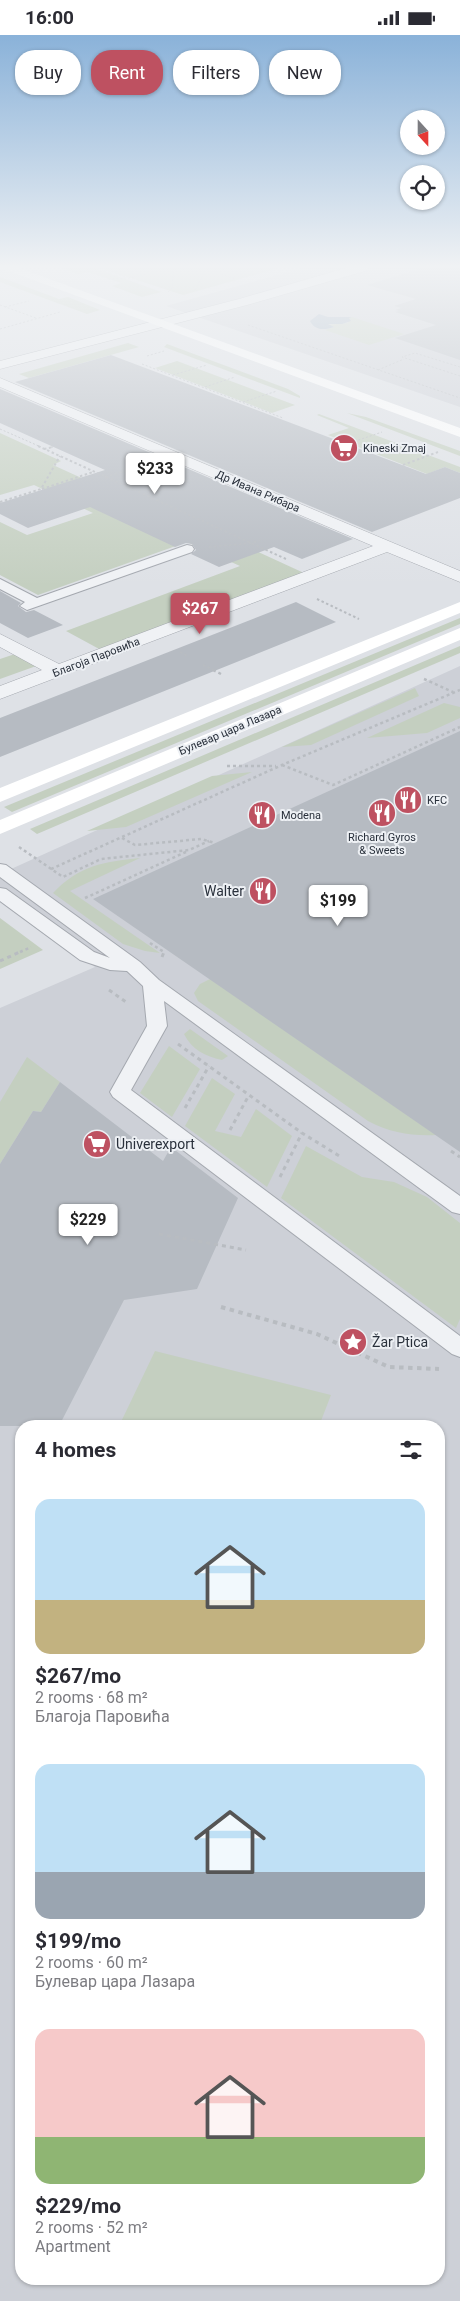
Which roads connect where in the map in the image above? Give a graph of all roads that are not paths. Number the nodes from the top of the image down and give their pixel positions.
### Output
1 (296, 374) edge
2 (0, 382) edge
3 (460, 433) edge
4 (388, 546) junction
5 (187, 549) road end
6 (460, 577) edge
7 (0, 583) edge
8 (460, 607) edge
9 (460, 633) edge
10 (0, 640) edge
11 (57, 671) junction
12 (0, 693) edge
13 (0, 796) edge
14 (0, 828) edge
15 (0, 869) edge
16 (0, 893) edge
17 (132, 966) junction
18 (152, 984) junction
19 (460, 1207) edge
20 (460, 1349) edge

1 - 3 main road
2 - 4 street, Др Ивана Рибара
4 - 6 street, Др Ивана Рибара
4 - 11 street, Благоја Паровића
5 - 7 lane
8 - 13 main road, Булевар цара Лазара
9 - 14 main road, Булевар цара Лазара
10 - 11 street
11 - 12 street, Благоја Паровића
15 - 17 lane
16 - 17 lane
17 - 18 lane
18 - 19 lane
18 - 20 lane

